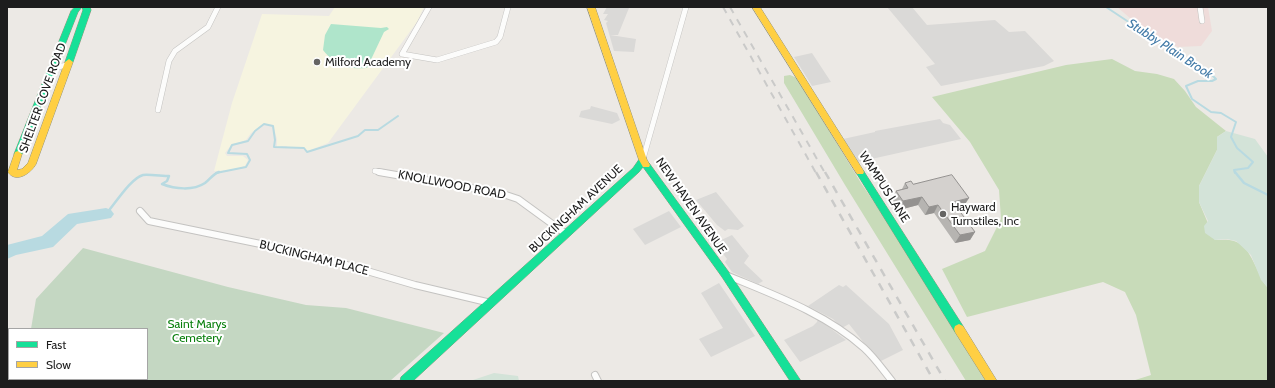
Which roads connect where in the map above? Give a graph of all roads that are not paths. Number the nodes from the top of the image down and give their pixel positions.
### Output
1 (79, 7) edge
2 (86, 7) edge
3 (218, 7) edge
4 (429, 7) edge
5 (508, 7) edge
6 (591, 7) edge
7 (686, 7) edge
8 (756, 7) edge
9 (1200, 7) edge
10 (1202, 21) dead end
11 (67, 65) junction
12 (53, 68) junction
13 (158, 110) dead end
14 (643, 160) junction
15 (375, 171) dead end
16 (140, 211) dead end
17 (566, 234) junction
18 (725, 274) junction
19 (491, 303) junction
20 (406, 381) edge
21 (796, 381) edge
22 (892, 381) edge
23 (992, 381) edge

1 - 12 street, SHELTER COVE ROAD
2 - 11 street, SHELTER COVE ROAD
3 - 13 street
4 - 5 street
6 - 14 street, NEW HAVEN AVENUE
7 - 14 street, BUCKINGHAM AVENUE
8 - 23 street, WAMPUS LANE
9 - 10 street
11 - 12 street
11 - 12 street, SHELTER COVE ROAD
14 - 17 street, BUCKINGHAM AVENUE
14 - 18 street, NEW HAVEN AVENUE
15 - 17 street, KNOLLWOOD ROAD
16 - 19 street, BUCKINGHAM PLACE
17 - 19 street, BUCKINGHAM AVENUE
18 - 21 street, NEW HAVEN AVENUE
18 - 22 street
19 - 20 street, BUCKINGHAM AVENUE

